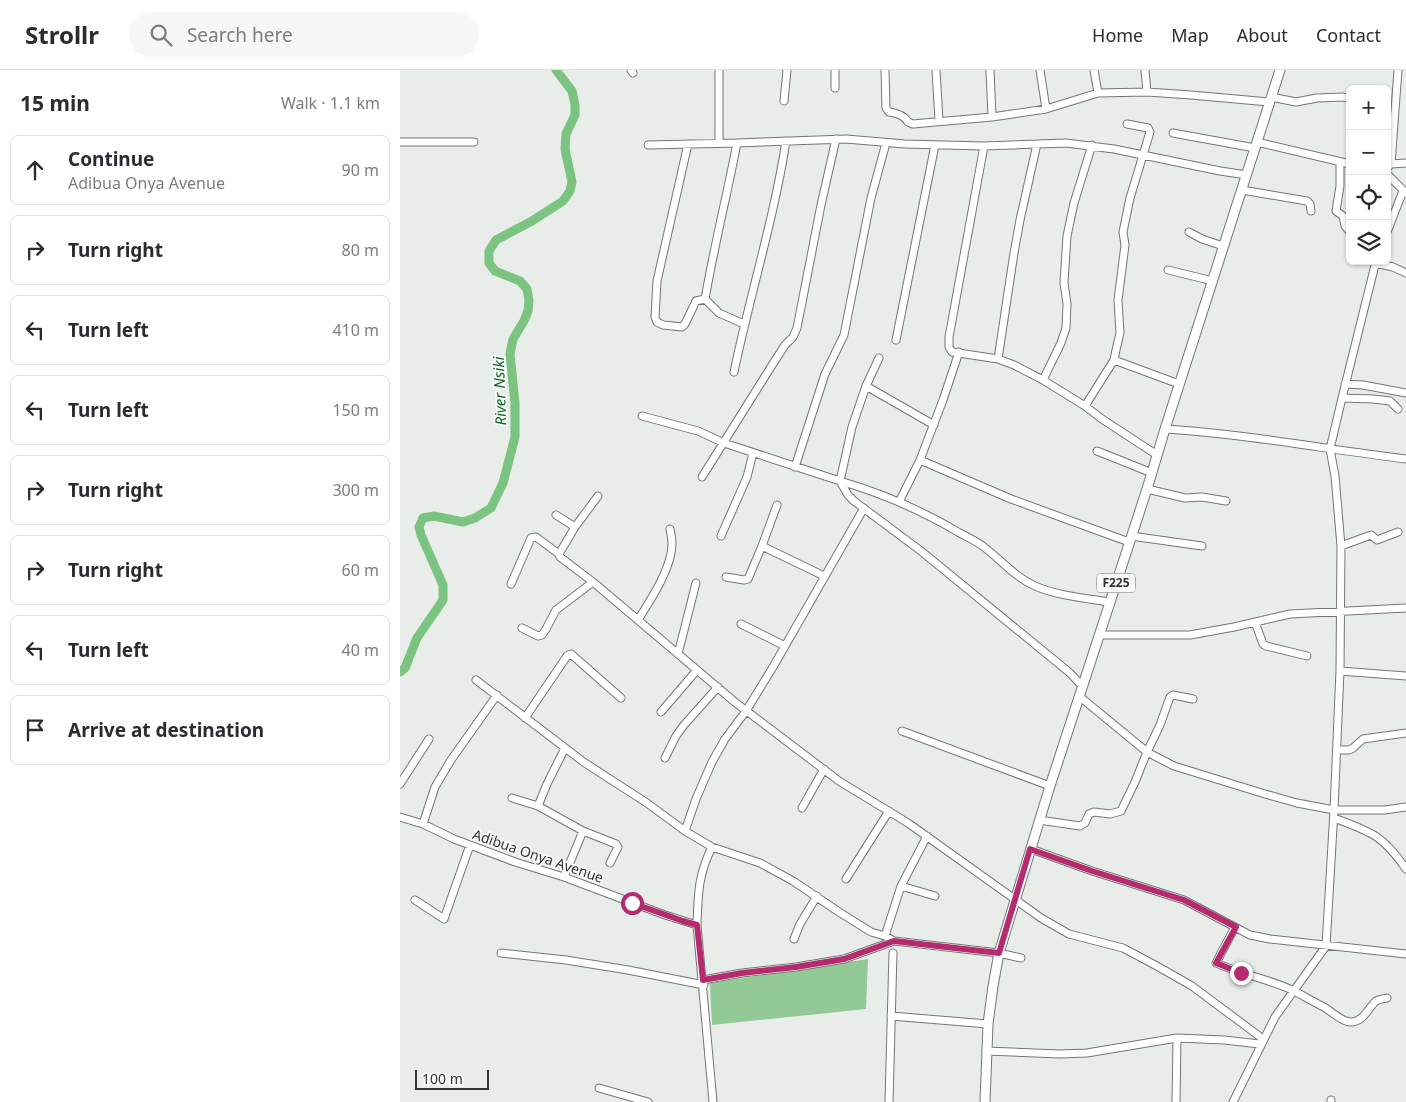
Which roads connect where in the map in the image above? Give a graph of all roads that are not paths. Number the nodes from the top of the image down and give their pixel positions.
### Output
1 (719, 70) edge
2 (786, 70) edge
3 (835, 70) edge
4 (885, 70) edge
5 (936, 70) edge
6 (990, 70) edge
7 (1040, 70) edge
8 (1094, 70) edge
9 (1145, 70) edge
10 (1280, 70) edge
11 (1398, 70) edge
12 (834, 88) dead end
13 (1148, 92) junction
14 (1098, 93) junction
15 (1346, 98) edge
16 (1270, 99) junction
17 (784, 101) dead end
18 (1046, 109) junction
19 (992, 117) junction
20 (938, 121) junction
21 (1127, 124) dead end
22 (1173, 133) dead end
23 (836, 140) junction
24 (786, 141) junction
25 (400, 142) edge
26 (474, 142) dead end
27 (737, 143) junction
28 (886, 143) junction
29 (688, 144) junction
30 (719, 144) junction
31 (1037, 144) junction
32 (648, 145) dead end
33 (935, 145) junction
34 (1092, 145) junction
35 (1256, 145) junction
36 (1391, 145) edge
37 (984, 146) junction
38 (1144, 155) junction
39 (1340, 162) junction
40 (1346, 163) edge
41 (1406, 163) edge
42 (1391, 166) edge
43 (1247, 175) junction
44 (1388, 175) edge
45 (1242, 190) junction
46 (1405, 192) edge
47 (1311, 212) dead end
48 (1391, 223) edge
49 (1346, 227) edge
50 (1189, 232) dead end
51 (1223, 246) junction
52 (1375, 265) edge
53 (1387, 265) edge
54 (1168, 270) dead end
55 (1406, 274) edge
56 (1213, 281) junction
57 (705, 299) junction
58 (744, 324) junction
59 (896, 340) dead end
60 (959, 352) junction
61 (879, 358) dead end
62 (998, 359) junction
63 (1114, 360) junction
64 (734, 372) dead end
65 (1043, 380) junction
66 (1179, 384) junction
67 (1345, 384) junction
68 (866, 386) junction
69 (1406, 393) edge
70 (1342, 398) junction
71 (1085, 406) junction
72 (1398, 409) dead end
73 (642, 416) dead end
74 (934, 425) junction
75 (1165, 429) junction
76 (724, 443) junction
77 (1330, 450) junction
78 (1097, 451) dead end
79 (753, 453) junction
80 (1157, 455) junction
81 (1406, 459) edge
82 (920, 460) junction
83 (795, 467) junction
84 (1152, 473) junction
85 (702, 477) dead end
86 (840, 480) junction
87 (1147, 489) junction
88 (598, 496) dead end
89 (1226, 501) dead end
90 (899, 502) junction
91 (777, 506) dead end
92 (864, 508) junction
93 (556, 515) dead end
94 (575, 527) junction
95 (670, 529) dead end
96 (1398, 532) dead end
97 (721, 536) dead end
98 (1130, 539) junction
99 (762, 546) junction
100 (1202, 546) dead end
101 (1341, 546) junction
102 (559, 554) junction
103 (824, 576) junction
104 (726, 577) dead end
105 (593, 582) junction
106 (696, 583) dead end
107 (511, 584) dead end
108 (1110, 602) junction
109 (1406, 608) edge
110 (1340, 610) junction
111 (638, 620) junction
112 (1255, 622) junction
113 (741, 624) dead end
114 (522, 628) dead end
115 (1099, 635) junction
116 (784, 646) junction
117 (678, 654) junction
118 (1306, 656) dead end
119 (697, 670) junction
120 (1340, 671) junction
121 (1406, 676) edge
122 (476, 680) dead end
123 (1082, 686) junction
124 (718, 687) junction
125 (497, 695) junction
126 (1079, 696) junction
127 (622, 698) dead end
128 (1193, 699) dead end
129 (746, 710) junction
130 (661, 712) dead end
131 (525, 718) junction
132 (902, 731) dead end
133 (1406, 733) edge
134 (429, 740) dead end
135 (565, 748) junction
136 (1337, 750) junction
137 (1147, 752) junction
138 (665, 758) dead end
139 (824, 769) junction
140 (400, 784) edge
141 (1050, 786) junction
142 (512, 798) dead end
143 (538, 806) junction
144 (1406, 807) edge
145 (802, 808) dead end
146 (1334, 810) junction
147 (889, 811) junction
148 (400, 817) edge
149 (1334, 818) junction
150 (1039, 820) junction
151 (423, 824) junction
152 (583, 831) junction
153 (684, 831) junction
154 (928, 836) junction
155 (470, 846) junction
156 (712, 847) junction
157 (1030, 849) junction
158 (610, 864) dead end
159 (1406, 869) edge
160 (564, 877) junction
161 (846, 879) dead end
162 (901, 886) junction
163 (817, 896) junction
164 (935, 896) dead end
165 (415, 900) dead end
166 (1014, 900) junction
167 (697, 925) junction
168 (1236, 927) junction
169 (885, 936) junction
170 (794, 939) dead end
171 (894, 941) junction
172 (1326, 946) junction
173 (501, 952) dead end
174 (894, 953) dead end
175 (999, 953) junction
176 (1406, 954) edge
177 (1021, 958) dead end
178 (703, 983) junction
179 (1293, 991) junction
180 (1387, 998) dead end
181 (891, 1016) junction
182 (988, 1024) junction
183 (1177, 1038) junction
184 (1262, 1042) junction
185 (986, 1051) junction
186 (599, 1088) dead end
187 (648, 1102) edge
188 (713, 1102) edge
189 (889, 1102) edge
190 (985, 1102) edge
191 (1176, 1102) edge
192 (1233, 1102) edge

1 - 30 street
2 - 17 street
3 - 12 street
4 - 20 street
5 - 20 street
6 - 19 street
7 - 18 street
8 - 14 street
9 - 13 street
10 - 16 main road, F225
11 - 36 street
13 - 14 street
13 - 16 street
14 - 18 street
15 - 16 street
16 - 35 main road, F225
18 - 19 street
19 - 20 street
21 - 38 street
22 - 35 street
23 - 24 street
23 - 28 street
23 - 76 street
24 - 27 street
24 - 58 street
25 - 26 street
27 - 30 street
27 - 57 street
28 - 33 street
28 - 83 street
29 - 30 street
29 - 32 street
29 - 57 street
31 - 34 street
31 - 37 street
31 - 62 street
33 - 37 street
33 - 59 street
34 - 38 street
34 - 65 street
35 - 39 street
35 - 43 main road, F225
37 - 60 street
38 - 43 street
38 - 63 street
39 - 40 street
39 - 49 street
41 - 42 street
43 - 45 main road, F225
44 - 46 street
45 - 47 street
45 - 51 main road, F225
46 - 48 street
50 - 51 street
51 - 56 main road, F225
52 - 67 street
53 - 55 street
54 - 56 street
56 - 66 main road, F225
57 - 58 street
58 - 64 street
60 - 62 street
60 - 74 street
61 - 68 street
62 - 65 street
63 - 66 street
63 - 71 street
65 - 71 street
66 - 75 main road, F225
67 - 69 street
67 - 70 street
68 - 74 street
68 - 86 street
70 - 72 street
70 - 77 street
71 - 80 street
73 - 76 street
74 - 82 street
75 - 77 street
75 - 80 main road, F225
76 - 79 street
76 - 85 street
77 - 81 street
77 - 101 street
78 - 84 street
79 - 83 street
79 - 97 street
80 - 84 main road, F225
82 - 90 street
82 - 98 street
83 - 86 street
84 - 87 main road, F225
86 - 90 street
86 - 92 street
87 - 89 street
87 - 98 main road, F225
88 - 94 street
90 - 108 street
91 - 99 street
92 - 103 street
92 - 123 street
93 - 94 street
94 - 102 street
95 - 111 street
96 - 101 street
98 - 100 street
98 - 108 main road, F225
99 - 103 street
99 - 104 street
101 - 110 street
102 - 105 street
102 - 107 street
103 - 116 street
105 - 111 street
105 - 114 street
106 - 117 street
108 - 115 main road, F225
109 - 110 street
110 - 112 street
110 - 120 street
111 - 117 street
112 - 115 street
112 - 118 street
113 - 116 street
115 - 123 main road, F225
116 - 129 street
117 - 119 street
119 - 124 street
119 - 130 street
120 - 121 street
120 - 136 street
122 - 125 street
123 - 126 main road, F225
124 - 129 street
124 - 138 street
125 - 131 street
125 - 151 street
126 - 137 street
126 - 141 main road, F225
127 - 131 street
128 - 137 street
129 - 139 street
129 - 153 street
131 - 135 street
132 - 141 street
133 - 136 street
134 - 140 street
135 - 143 street
135 - 153 street
136 - 146 street
137 - 146 street
137 - 150 street
139 - 145 street
139 - 147 street
141 - 150 main road, F225
142 - 143 street
143 - 152 street
144 - 146 street
146 - 149 street
147 - 154 street
147 - 161 street
148 - 151 street, Adibua Onya Avenue
149 - 159 street
149 - 172 street
150 - 157 main road, F225
151 - 155 street, Adibua Onya Avenue
152 - 158 street
152 - 160 street
153 - 156 street
154 - 162 street
154 - 166 street
155 - 160 street, Adibua Onya Avenue
155 - 165 street
156 - 163 street
156 - 167 street
157 - 166 main road, F225
157 - 168 street
160 - 167 street, Adibua Onya Avenue
162 - 164 street
162 - 169 street
163 - 169 street
163 - 170 street
166 - 175 main road, F225
166 - 184 street
167 - 178 street
168 - 172 street
168 - 179 street
169 - 171 street
171 - 175 street
171 - 178 street
172 - 176 street
172 - 179 street
173 - 178 street
174 - 181 street
175 - 177 street
175 - 182 main road, F225
178 - 188 street
179 - 180 street
179 - 184 street
181 - 182 street
181 - 189 street
182 - 185 main road, F225
183 - 184 street
183 - 185 street
183 - 191 street
184 - 192 street
185 - 190 main road, F225
186 - 187 street

